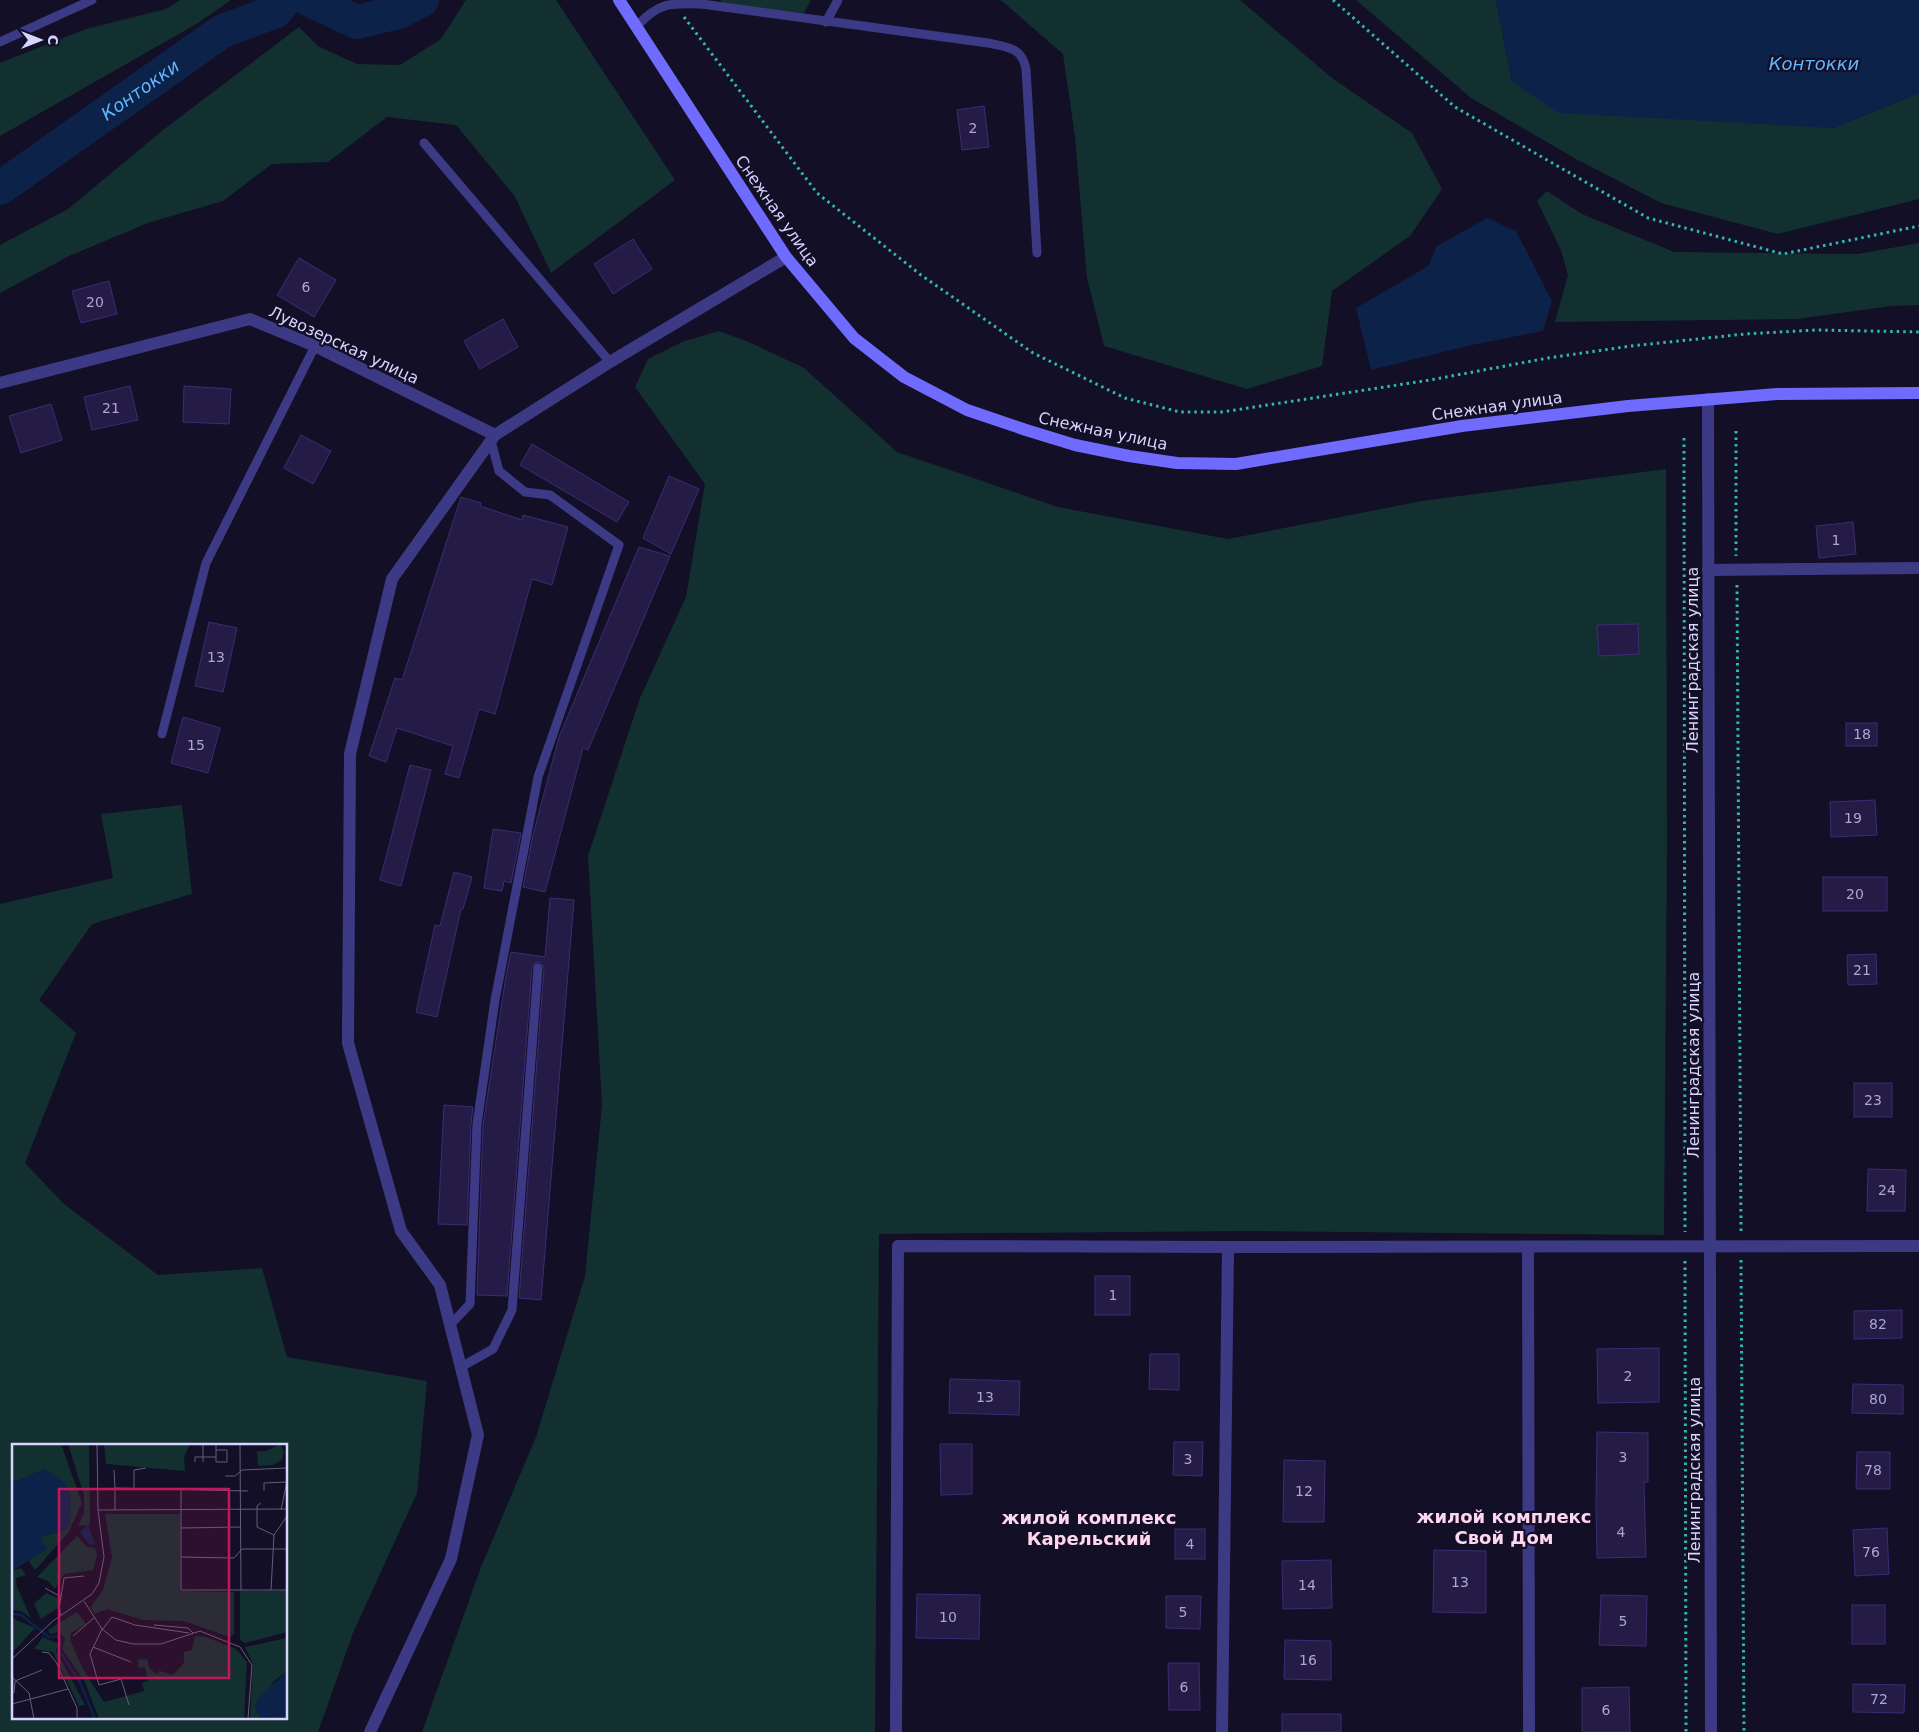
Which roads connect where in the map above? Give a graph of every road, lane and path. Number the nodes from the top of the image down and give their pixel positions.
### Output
1 (92, 0) edge
2 (618, 0) edge
3 (838, 0) edge
4 (1333, 0) edge
5 (674, 3) junction
6 (826, 22) junction
7 (637, 26) junction
8 (0, 42) edge
9 (424, 143) dead end
10 (1919, 226) edge
11 (1037, 253) dead end
12 (786, 257) junction
13 (1919, 332) edge
14 (315, 346) junction
15 (610, 362) junction
16 (0, 383) edge
17 (1919, 393) edge
18 (1708, 398) junction
19 (1736, 431) dead end
20 (493, 438) junction
21 (1684, 438) dead end
22 (1919, 568) edge
23 (1736, 569) junction
24 (1708, 570) junction
25 (162, 734) dead end
26 (538, 968) dead end
27 (1685, 1246) junction
28 (1710, 1246) junction
29 (1741, 1246) junction
30 (1919, 1246) edge
31 (1228, 1247) junction
32 (1528, 1247) junction
33 (450, 1325) junction
34 (461, 1367) junction
35 (370, 1732) edge
36 (896, 1732) edge
37 (1222, 1732) edge
38 (1529, 1732) edge
39 (1686, 1732) edge
40 (1711, 1732) edge
41 (1744, 1732) edge

1 - 8 lane
2 - 7 street, Снежная улица
3 - 6 lane
4 - 10 path
5 - 6 lane
5 - 7 lane
5 - 13 path
6 - 11 lane
7 - 12 street, Снежная улица
9 - 15 lane
12 - 15 street
12 - 18 street, Снежная улица
14 - 16 street, Лувозерская улица
14 - 20 street, Лувозерская улица
14 - 25 lane
15 - 20 street
17 - 18 street, Снежная улица
18 - 24 street, Ленинградская улица
19 - 23 path
20 - 33 street
20 - 33 lane
21 - 27 path
22 - 23 street
23 - 24 street
23 - 29 path
24 - 28 street, Ленинградская улица
26 - 34 lane
27 - 28 street
27 - 32 street
27 - 39 path
28 - 29 street
28 - 40 street, Ленинградская улица
29 - 30 street
29 - 41 path
31 - 32 street
31 - 36 street
31 - 37 street
32 - 38 street
33 - 34 street
34 - 35 street

